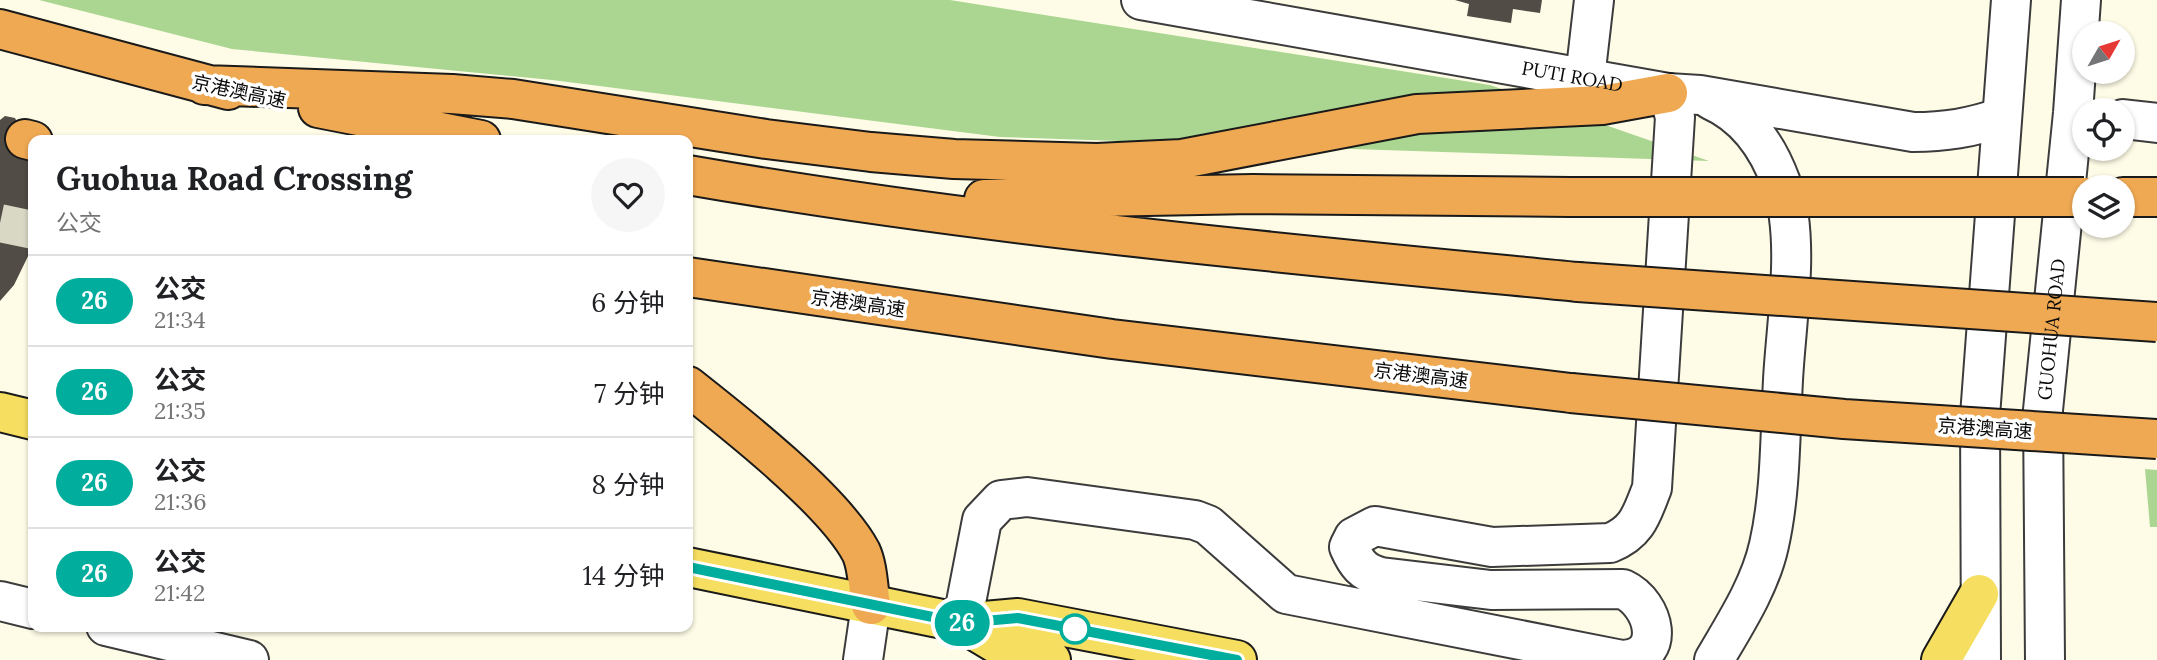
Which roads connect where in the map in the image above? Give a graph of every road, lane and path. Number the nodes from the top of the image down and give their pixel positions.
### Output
1 (1141, 0) edge
2 (1594, 0) edge
3 (2011, 0) edge
4 (2081, 0) edge
5 (1304, 15) edge
6 (0, 29) edge
7 (1585, 78) junction
8 (204, 85) junction
9 (1684, 94) junction
10 (2079, 98) edge
11 (2002, 117) junction
12 (2135, 120) edge
13 (2157, 122) edge
14 (456, 135) edge
15 (2073, 161) edge
16 (693, 176) edge
17 (2072, 197) edge
18 (2135, 197) edge
19 (2157, 197) edge
20 (835, 200) junction
21 (693, 277) edge
22 (2157, 322) edge
23 (693, 390) edge
24 (0, 412) edge
25 (28, 419) edge
26 (2157, 439) edge
27 (693, 568) edge
28 (1979, 594) junction
29 (0, 601) edge
30 (871, 605) junction
31 (28, 608) edge
32 (962, 623) junction
33 (131, 632) edge
34 (249, 660) edge
35 (863, 660) edge
36 (1051, 660) edge
37 (1237, 660) edge
38 (1714, 660) edge
39 (1941, 660) edge
40 (1981, 660) edge
41 (2045, 660) edge

1 - 5 street, PUTI ROAD
2 - 7 street
3 - 11 street
4 - 10 street, GUOHUA ROAD
5 - 7 street, PUTI ROAD
6 - 8 highway, 京港澳高速
7 - 9 street, PUTI ROAD
8 - 9 highway
8 - 14 highway, 京港澳高速
9 - 11 street, PUTI ROAD
9 - 32 street
9 - 38 street
11 - 28 street
12 - 13 street
15 - 41 street, GUOHUA ROAD
16 - 20 highway
17 - 20 highway, bridge
18 - 19 highway
20 - 22 highway, bridge
21 - 26 highway, 京港澳高速, bridge
23 - 30 highway
24 - 25 main road
27 - 30 main road
28 - 39 main road
28 - 40 street
29 - 31 street
30 - 32 main road
30 - 35 street
32 - 36 main road
32 - 37 main road
33 - 34 street

